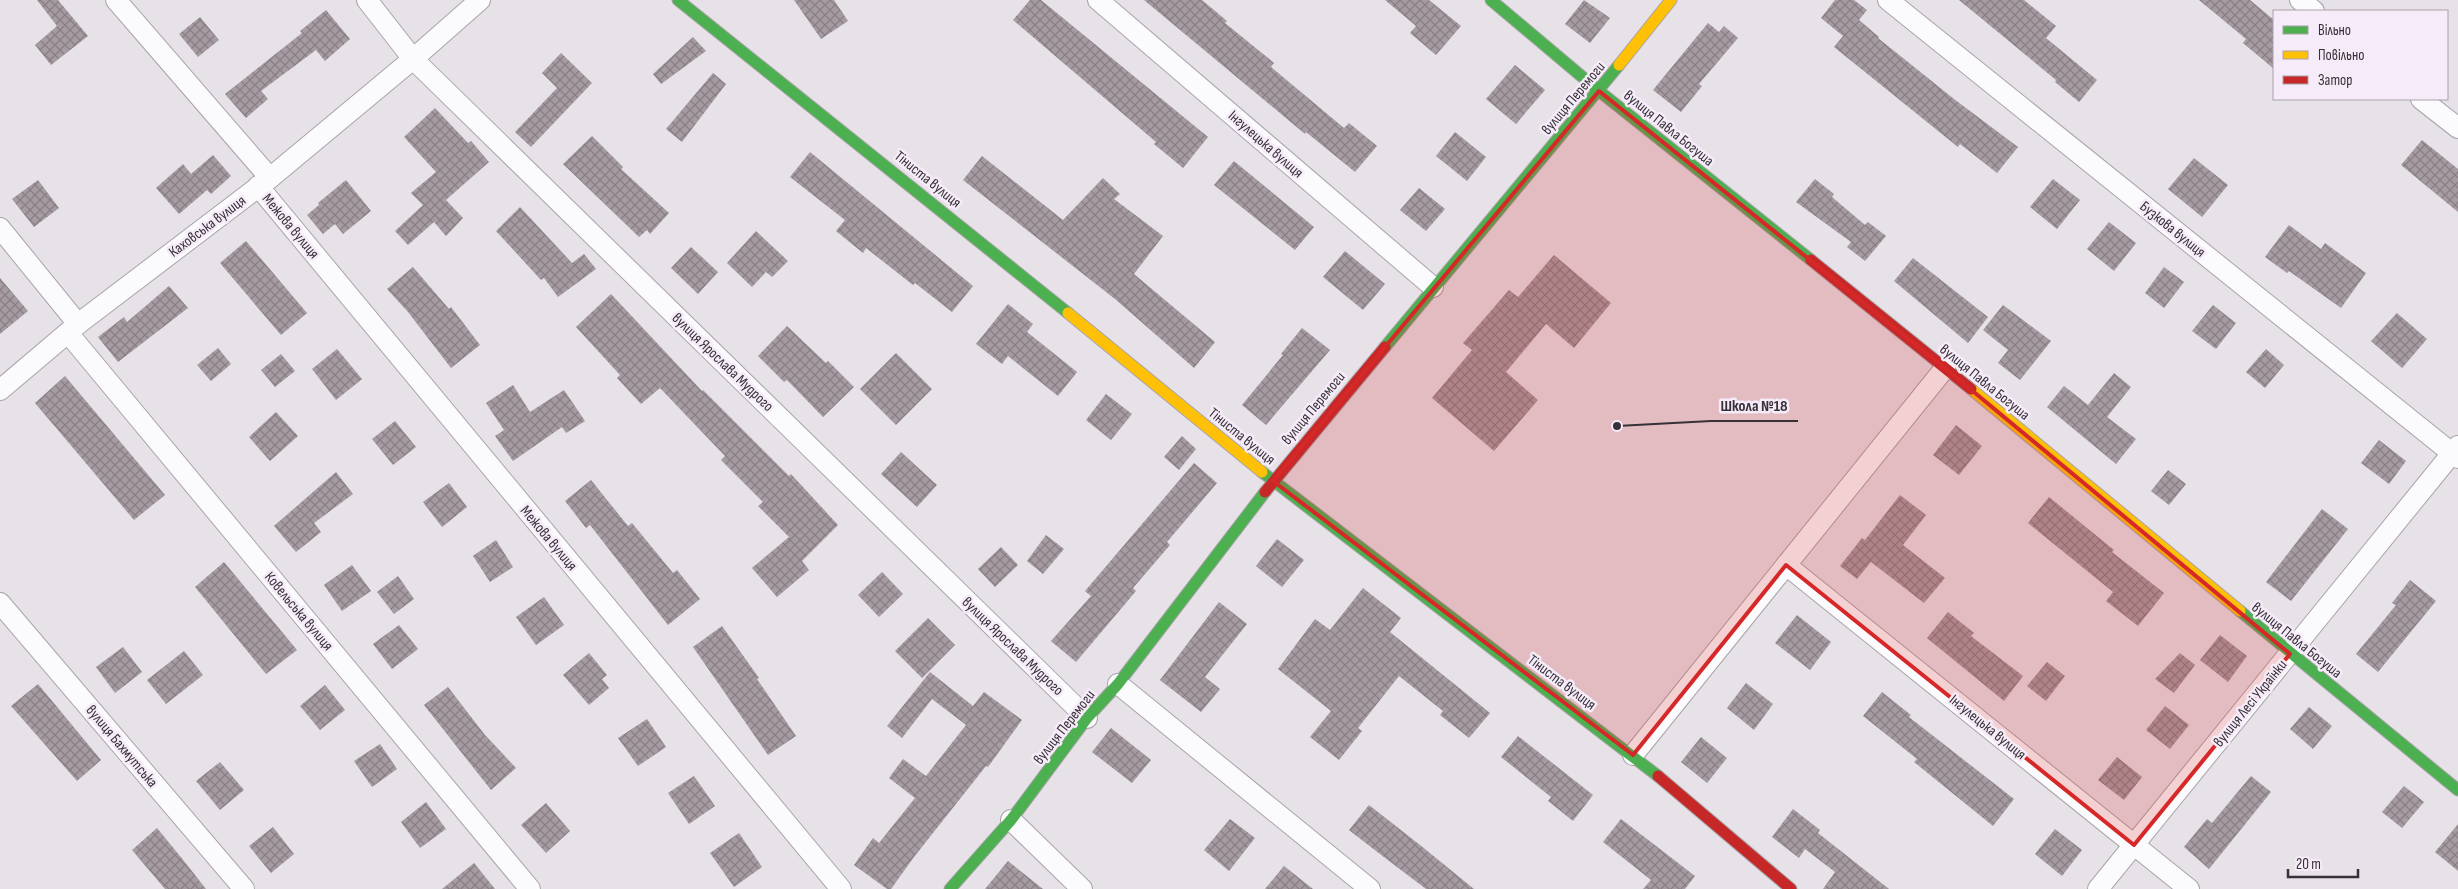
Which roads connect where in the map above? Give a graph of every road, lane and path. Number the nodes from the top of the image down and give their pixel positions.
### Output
1 (116, 0) edge
2 (367, 0) edge
3 (480, 0) edge
4 (678, 0) edge
5 (1098, 0) edge
6 (1491, 0) edge
7 (1671, 0) edge
8 (1888, 0) edge
9 (2300, 0) edge
10 (2313, 10) edge
11 (413, 59) junction
12 (1599, 91) junction
13 (2422, 100) edge
14 (2458, 128) edge
15 (264, 182) junction
16 (0, 228) edge
17 (1433, 287) junction
18 (73, 329) junction
19 (1945, 368) junction
20 (0, 390) edge
21 (2456, 453) edge
22 (1273, 481) junction
23 (1786, 566) junction
24 (0, 602) edge
25 (2290, 654) junction
26 (1118, 684) junction
27 (1087, 718) junction
28 (1633, 755) junction
29 (2458, 790) edge
30 (1011, 820) junction
31 (2134, 845) junction
32 (244, 889) edge
33 (530, 889) edge
34 (841, 889) edge
35 (950, 889) edge
36 (1082, 889) edge
37 (1370, 889) edge
38 (1791, 889) edge
39 (2098, 889) edge
40 (2189, 889) edge

1 - 15 street, Межова вулиця
2 - 11 street, вулиця Ярослава Мудрого
3 - 11 street, Каховська вулиця
4 - 22 street, Тіниста вулиця
5 - 17 street, Інгулецька вулиця
6 - 12 street, вулиця Павла Богуша
7 - 12 street, вулиця Перемоги
8 - 21 street, Бузкова вулиця
9 - 10 street
11 - 15 street, Каховська вулиця
11 - 27 street, вулиця Ярослава Мудрого
12 - 17 street, вулиця Перемоги
12 - 19 street, вулиця Павла Богуша
13 - 14 street
15 - 18 street, Каховська вулиця
15 - 34 street, Межова вулиця
16 - 18 street, Ковельська вулиця
17 - 22 street, вулиця Перемоги
18 - 20 street, Каховська вулиця
18 - 33 street, Ковельська вулиця
19 - 23 street
19 - 25 street, вулиця Павла Богуша
21 - 25 street, вулиця Лесі Українки
22 - 26 street, вулиця Перемоги
22 - 28 street, Тіниста вулиця
23 - 28 street
23 - 31 street, Інгулецька вулиця
24 - 32 street, вулиця Бахмутська
25 - 29 street, вулиця Павла Богуша
25 - 31 street, вулиця Лесі Українки
26 - 27 street, вулиця Перемоги
26 - 37 street
27 - 30 street, вулиця Перемоги
28 - 38 street, Тіниста вулиця
30 - 35 street, вулиця Перемоги
30 - 36 street
31 - 39 street, вулиця Лесі Українки
31 - 40 street, Інгулецька вулиця

